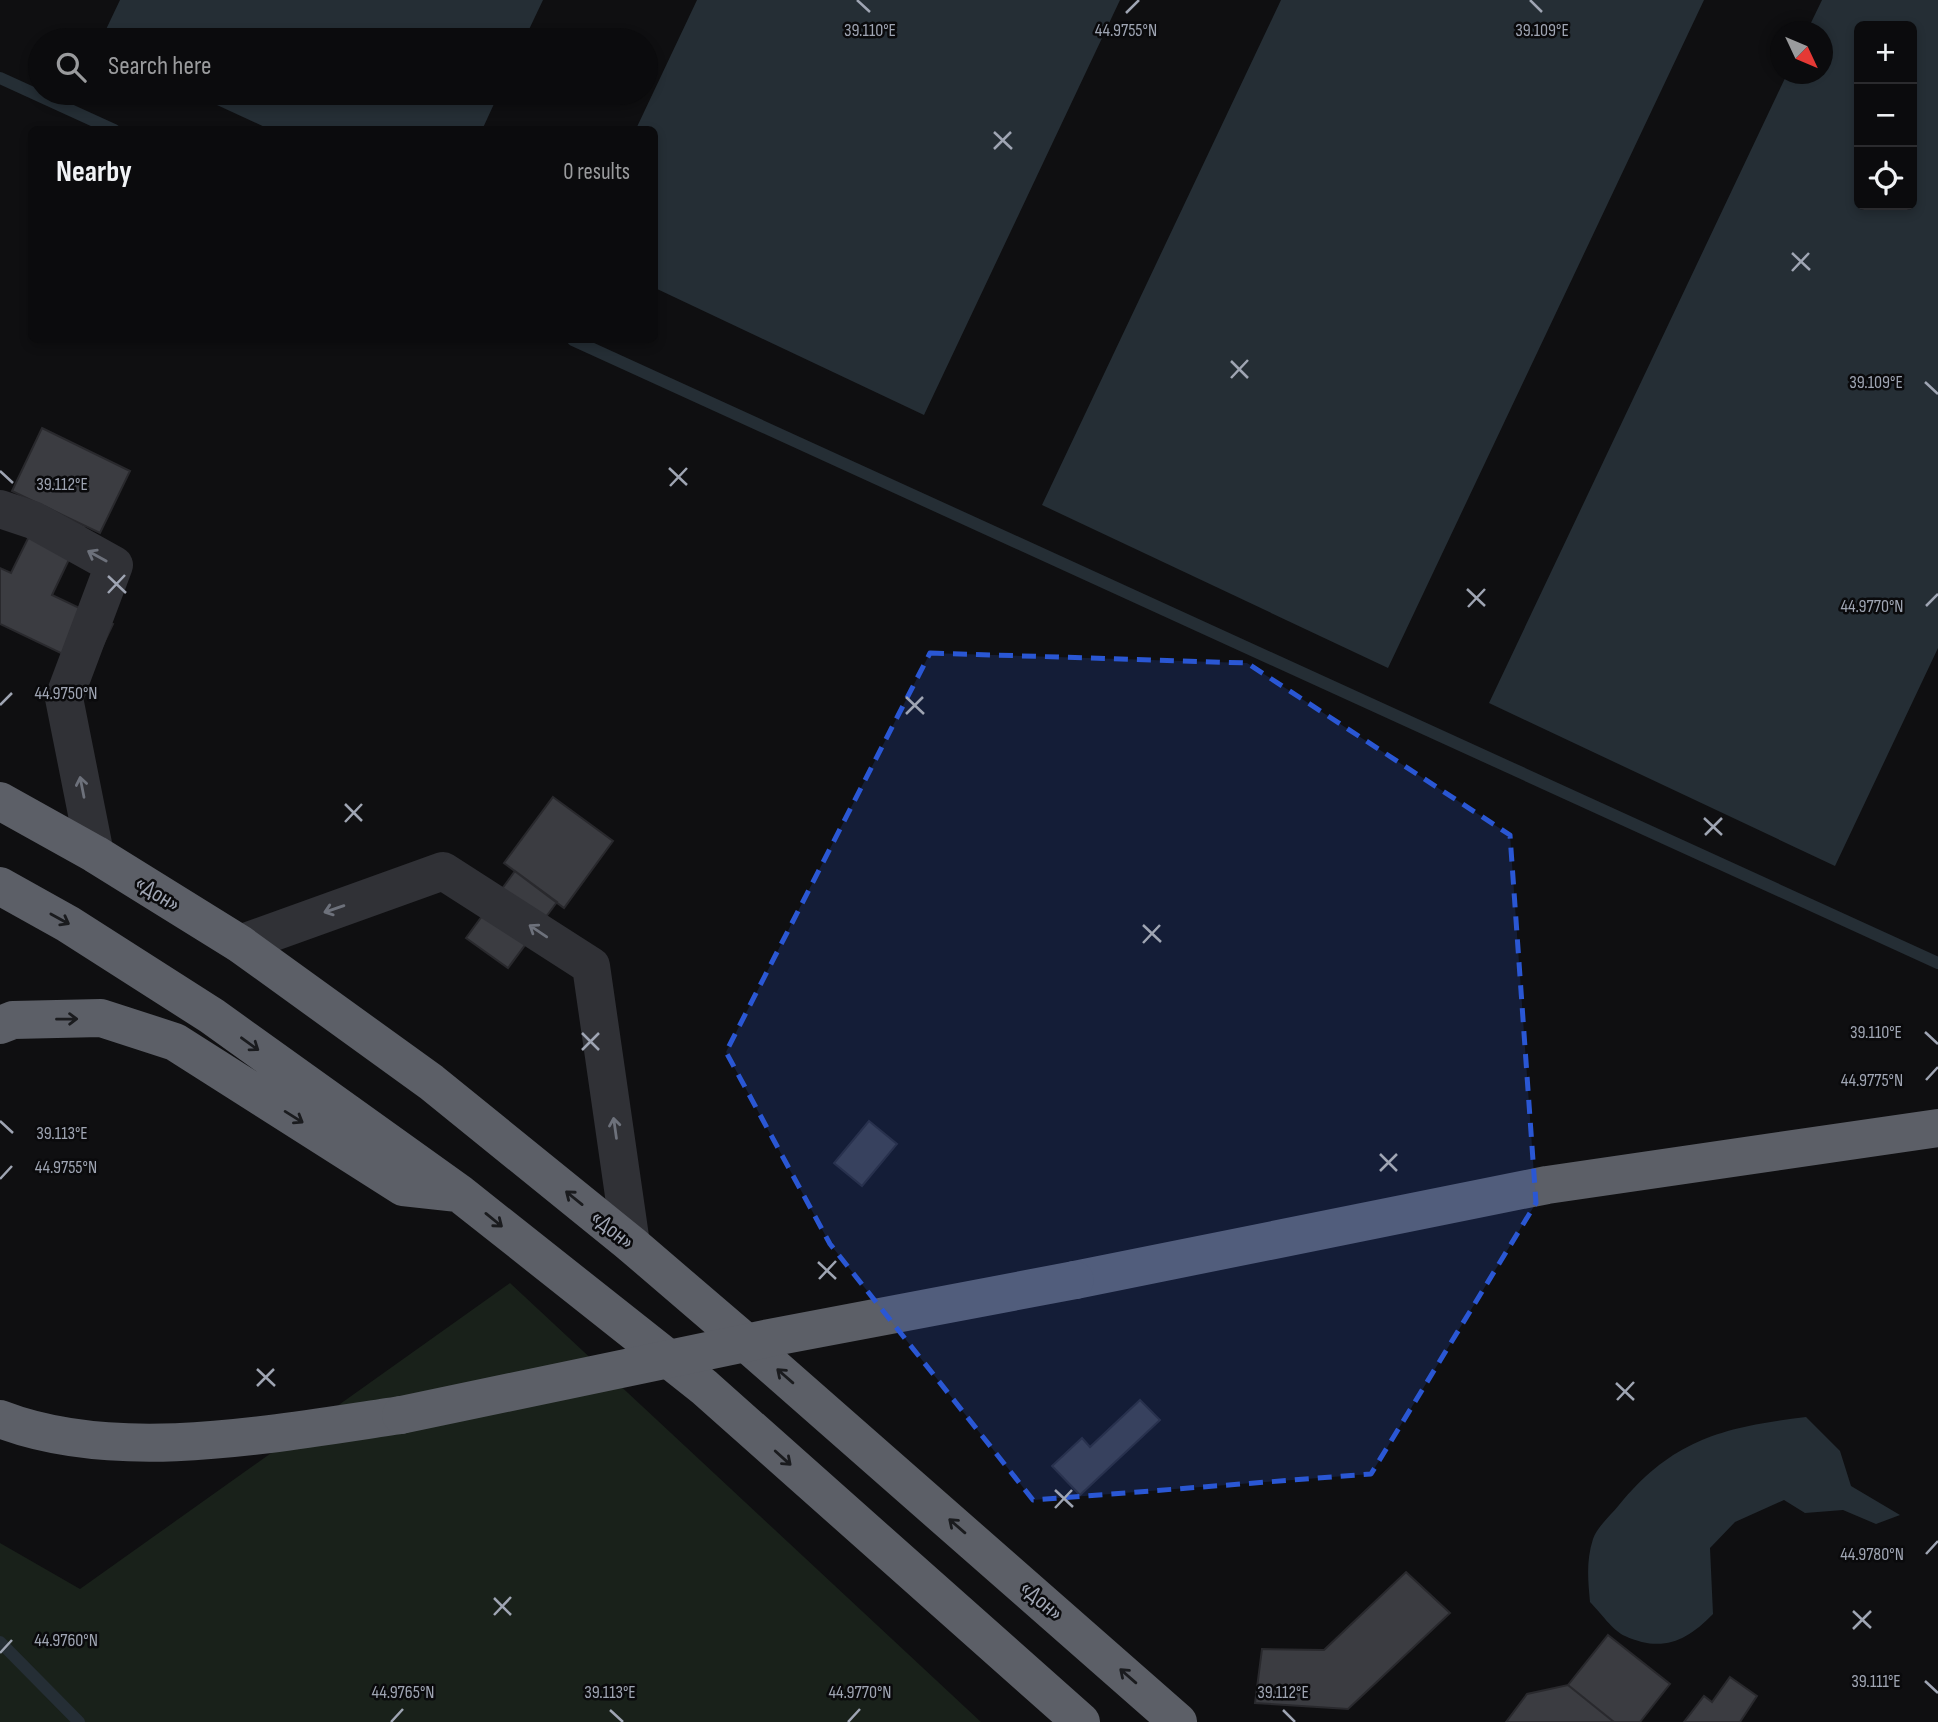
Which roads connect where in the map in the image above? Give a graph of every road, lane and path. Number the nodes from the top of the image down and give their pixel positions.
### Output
1 (0, 509) edge
2 (0, 801) edge
3 (95, 854) junction
4 (0, 886) edge
5 (240, 944) junction
6 (0, 1025) edge
7 (1938, 1128) edge
8 (459, 1193) junction
9 (631, 1244) junction
10 (0, 1419) edge
11 (1081, 1722) edge
12 (1178, 1722) edge

3 -> 1 lane
2 - 3 highway, «Дон»
3 - 5 highway, «Дон»
4 -> 8 highway
9 -> 5 highway, «Дон»
9 -> 5 lane
6 -> 8 highway
7 - 10 highway, bridge
8 -> 11 highway
12 -> 9 highway, «Дон»

